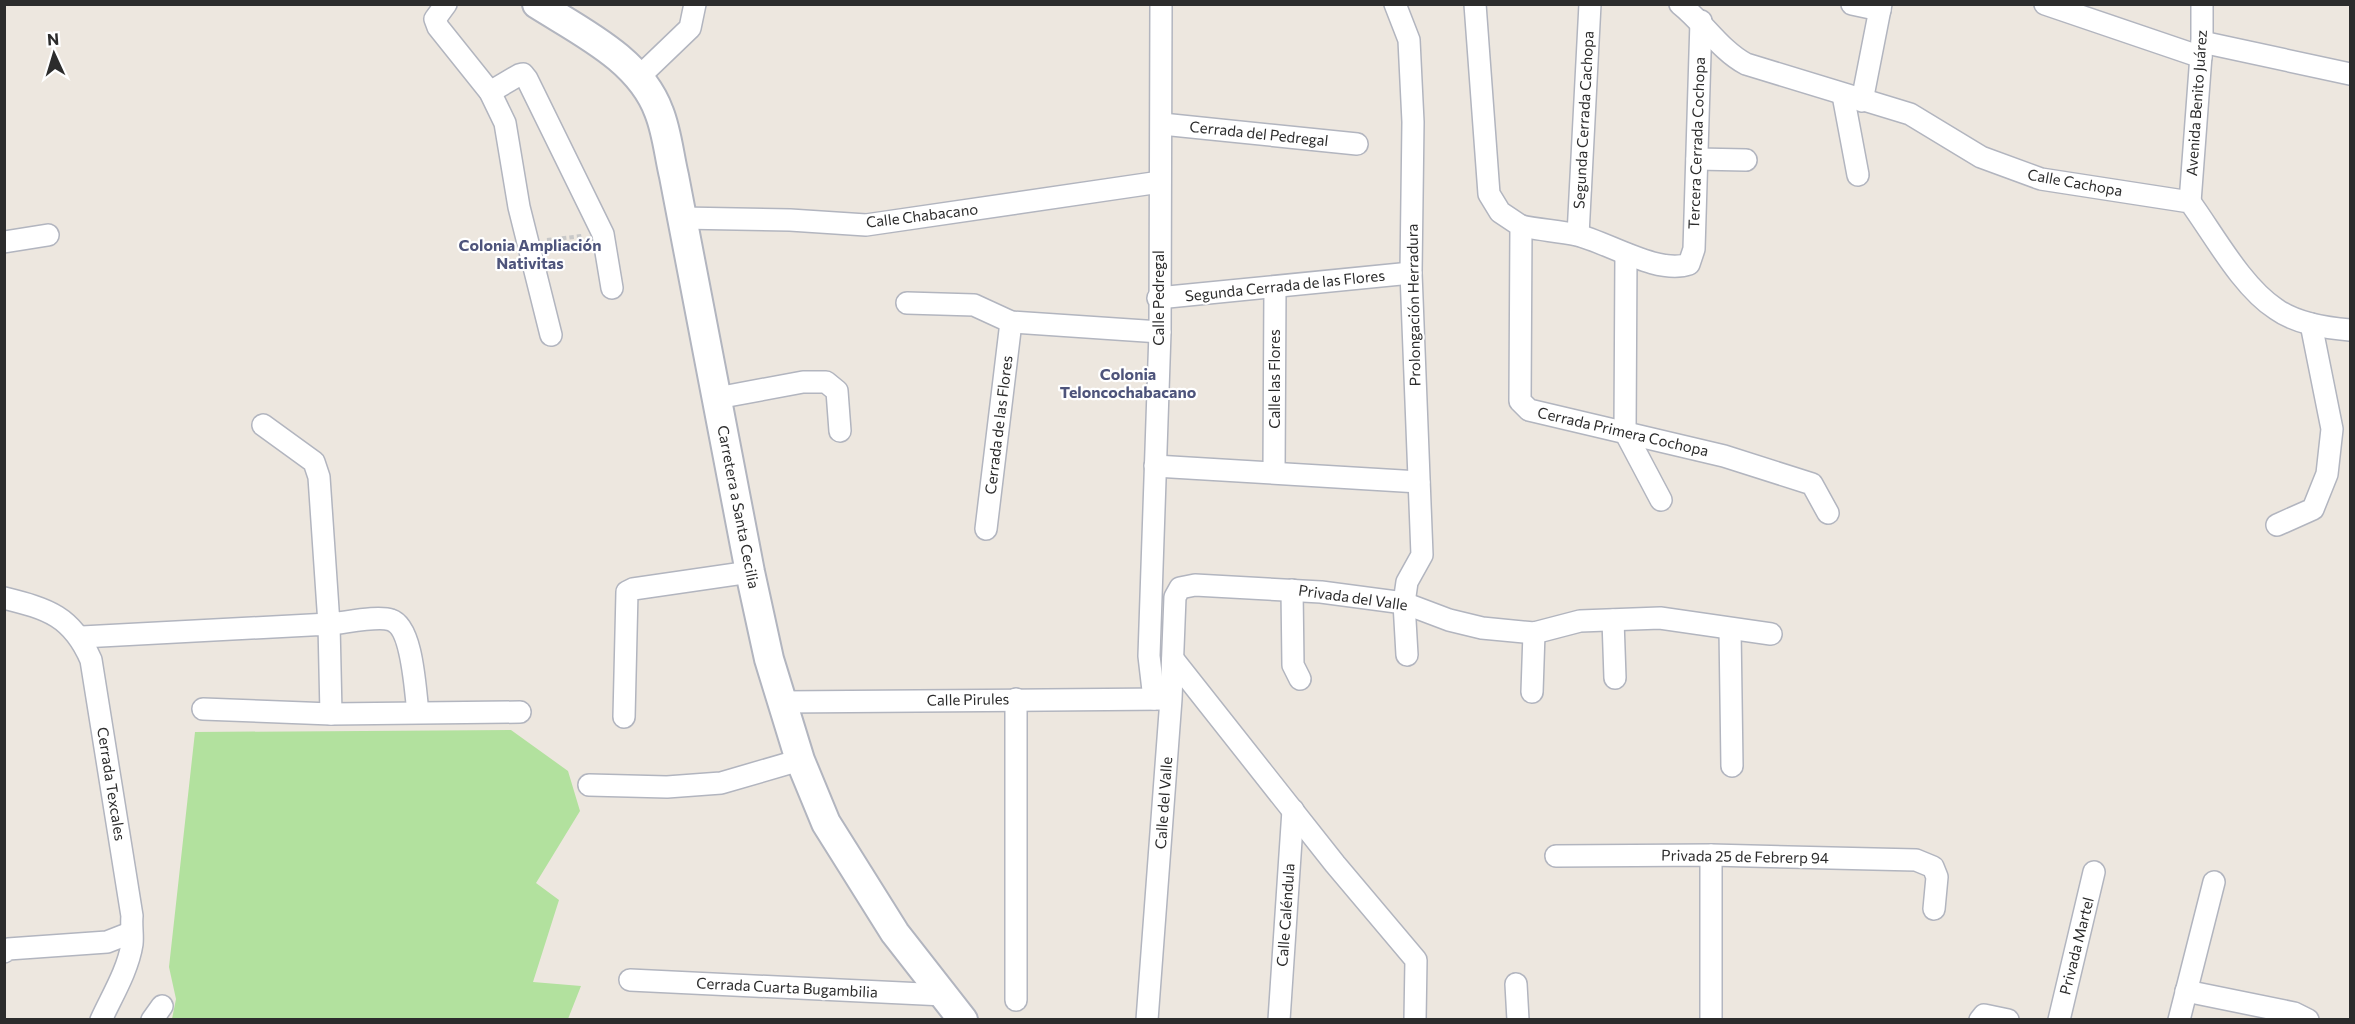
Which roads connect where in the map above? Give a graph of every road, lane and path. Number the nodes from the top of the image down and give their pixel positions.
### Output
1 (446, 4) edge
2 (537, 4) edge
3 (695, 4) edge
4 (1161, 4) edge
5 (1395, 4) edge
6 (1475, 4) edge
7 (1590, 4) edge
8 (1680, 4) edge
9 (1852, 4) edge
10 (2044, 4) edge
11 (2202, 4) edge
12 (1881, 7) edge
13 (1701, 21) junction
14 (2202, 49) junction
15 (2350, 74) edge
16 (640, 76) junction
17 (490, 92) junction
18 (1853, 98) junction
19 (1162, 124) junction
20 (1357, 144) dead end
21 (1697, 159) junction
22 (1746, 160) dead end
23 (1858, 176) dead end
24 (1160, 182) junction
25 (2190, 202) junction
26 (681, 218) junction
27 (1521, 226) junction
28 (603, 234) junction
29 (48, 235) dead end
30 (1578, 235) junction
31 (4, 242) edge
32 (527, 242) junction
33 (1626, 254) junction
34 (1411, 273) junction
35 (1275, 287) junction
36 (612, 288) dead end
37 (1158, 298) junction
38 (907, 303) dead end
39 (1011, 322) junction
40 (2311, 324) junction
41 (2350, 330) edge
42 (1160, 332) junction
43 (551, 335) dead end
44 (717, 398) junction
45 (263, 425) dead end
46 (840, 431) dead end
47 (1625, 432) junction
48 (1155, 466) junction
49 (1274, 472) junction
50 (1419, 483) junction
51 (1661, 500) dead end
52 (1828, 513) dead end
53 (2277, 525) dead end
54 (986, 529) dead end
55 (750, 572) junction
56 (1180, 588) joint
57 (1292, 590) junction
58 (4, 598) edge
59 (1404, 603) junction
60 (1613, 620) junction
61 (329, 624) junction
62 (1730, 629) junction
63 (1534, 633) junction
64 (1771, 634) dead end
65 (82, 638) junction
66 (1407, 655) dead end
67 (1173, 659) junction
68 (1300, 678) dead end
69 (1615, 678) dead end
70 (1532, 692) dead end
71 (1016, 699) junction
72 (1163, 699) junction
73 (783, 702) junction
74 (203, 709) dead end
75 (418, 712) junction
76 (520, 712) dead end
77 (331, 714) junction
78 (624, 717) dead end
79 (800, 760) junction
80 (1732, 766) dead end
81 (589, 785) dead end
82 (1293, 810) junction
83 (1711, 855) junction
84 (1556, 856) dead end
85 (2094, 872) dead end
86 (2214, 882) dead end
87 (1934, 909) dead end
88 (130, 933) junction
89 (4, 952) edge
90 (630, 980) dead end
91 (1516, 984) dead end
92 (2186, 991) junction
93 (944, 995) junction
94 (1016, 1000) dead end
95 (100, 1020) edge
96 (963, 1020) edge
97 (1147, 1020) edge
98 (1279, 1020) edge
99 (1415, 1020) edge
100 (1518, 1020) edge
101 (1711, 1020) edge
102 (1980, 1020) edge
103 (2008, 1020) edge
104 (2059, 1020) edge
105 (2179, 1020) edge
106 (2308, 1020) edge

1 - 17 street
2 - 16 main road, Carretera a Santa Cecilia
3 - 16 street
4 - 19 street, Calle Pedregal
5 - 34 street, Prolongación Herradura
6 - 27 street
7 - 30 street, Segunda Cerrada Cachopa
8 - 13 street, Calle Cachopa
9 - 12 street
10 - 14 street
11 - 14 street, Avenida Benito Juárez
12 - 18 street
13 - 18 street, Calle Cachopa
13 - 21 street, Tercera Cerrada Cochopa
14 - 15 street
14 - 25 street, Avenida Benito Juárez
16 - 26 main road, Carretera a Santa Cecilia
17 - 28 street
17 - 32 street
18 - 23 street
18 - 25 street, Calle Cachopa
19 - 20 street, Cerrada del Pedregal
19 - 24 street, Calle Pedregal
21 - 22 street
21 - 33 street, Tercera Cerrada Cochopa
24 - 26 street, Calle Chabacano
24 - 37 street, Calle Pedregal
25 - 40 street
26 - 44 main road, Carretera a Santa Cecilia
27 - 30 street
27 - 47 street, Cerrada Primera Cochopa
28 - 32 path
28 - 36 street
29 - 31 street
30 - 33 street
32 - 43 street
33 - 47 street
34 - 35 street, Segunda Cerrada de las Flores
34 - 50 street, Prolongación Herradura
35 - 37 street, Segunda Cerrada de las Flores
35 - 49 street, Calle las Flores
37 - 42 street, Calle Pedregal
38 - 39 street
39 - 42 street
39 - 54 street, Cerrada de las Flores
40 - 41 street
40 - 53 street
42 - 48 street, Calle Pedregal
44 - 46 street
44 - 55 main road, Carretera a Santa Cecilia
45 - 61 street
47 - 51 street
47 - 52 street, Cerrada Primera Cochopa
48 - 49 street
48 - 72 street, Calle Pedregal
49 - 50 street
50 - 59 street, Prolongación Herradura
55 - 73 main road, Carretera a Santa Cecilia
55 - 78 street
56 - 57 street, Privada del Valle
56 - 67 street, Calle del Valle
57 - 59 street, Privada del Valle
57 - 68 street
58 - 65 street, Cerrada Texcales
59 - 63 street, Privada del Valle
59 - 66 street, Prolongación Herradura
60 - 62 street, Privada del Valle
60 - 63 street, Privada del Valle
60 - 69 street
61 - 65 street
61 - 75 street
61 - 77 street
62 - 64 street, Privada del Valle
62 - 80 street
63 - 70 street
65 - 88 street, Cerrada Texcales
67 - 72 street, Calle del Valle
67 - 82 street
71 - 72 street, Calle Pirules
71 - 73 street, Calle Pirules
71 - 94 street
72 - 97 street, Calle del Valle
73 - 79 main road, Carretera a Santa Cecilia
74 - 77 street
75 - 76 street
75 - 77 street
79 - 81 street
79 - 93 main road, Carretera a Santa Cecilia
82 - 98 street, Calle Caléndula
82 - 99 street
83 - 84 street, Privada 25 de Febrerp 94
83 - 87 street, Privada 25 de Febrerp 94
83 - 101 street
85 - 104 street, Privada Martel
86 - 92 street
88 - 89 street
88 - 95 street, Cerrada Texcales
90 - 93 street, Cerrada Cuarta Bugambilia
91 - 100 street
92 - 105 street
92 - 106 street
93 - 96 main road, Carretera a Santa Cecilia
102 - 103 street

